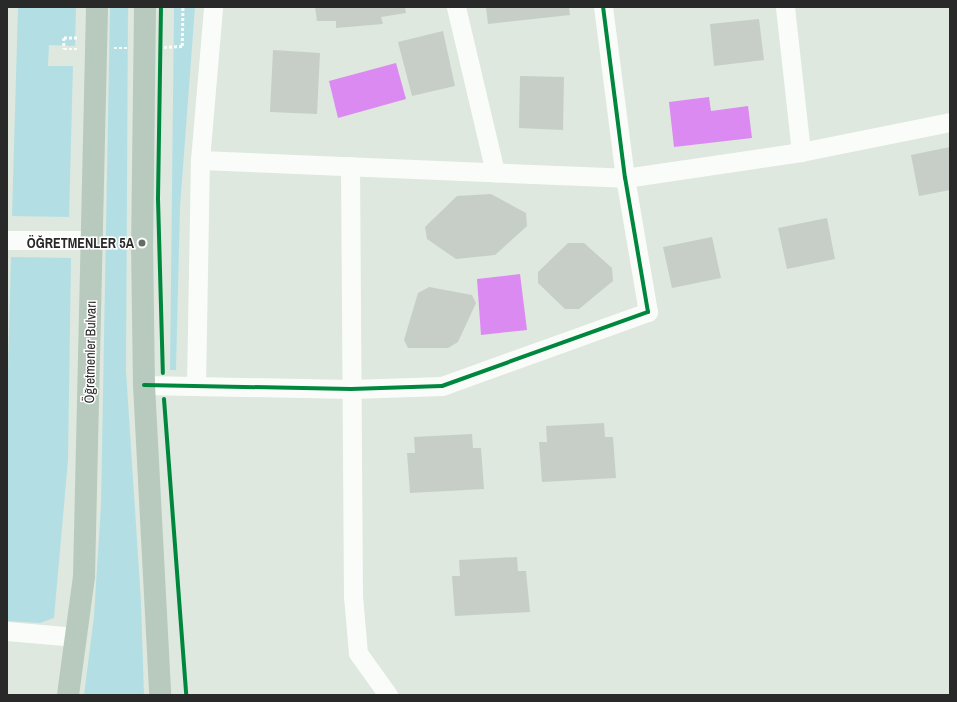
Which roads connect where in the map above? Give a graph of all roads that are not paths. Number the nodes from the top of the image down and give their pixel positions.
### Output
1 (97, 7) edge
2 (145, 7) edge
3 (213, 7) edge
4 (456, 7) edge
5 (603, 7) edge
6 (785, 7) edge
7 (950, 122) edge
8 (802, 152) junction
9 (200, 160) junction
10 (350, 166) junction
11 (494, 172) junction
12 (624, 178) junction
13 (7, 240) edge
14 (92, 240) junction
15 (144, 386) junction
16 (196, 386) junction
17 (351, 389) junction
18 (7, 631) edge
19 (76, 637) junction
20 (68, 695) edge
21 (160, 695) edge
22 (388, 695) edge

1 - 14 main road, Öğretmenler Bulvarı
2 - 15 main road
3 - 9 street
4 - 11 street
5 - 12 street
6 - 8 street
7 - 8 street
8 - 12 street
9 - 10 street
9 - 16 street
10 - 11 street
10 - 17 street
11 - 12 street
12 - 17 street
13 - 14 street
14 - 19 main road, Öğretmenler Bulvarı
15 - 16 street
15 - 21 main road
16 - 17 street
17 - 22 street
18 - 19 street
19 - 20 main road, Öğretmenler Bulvarı

